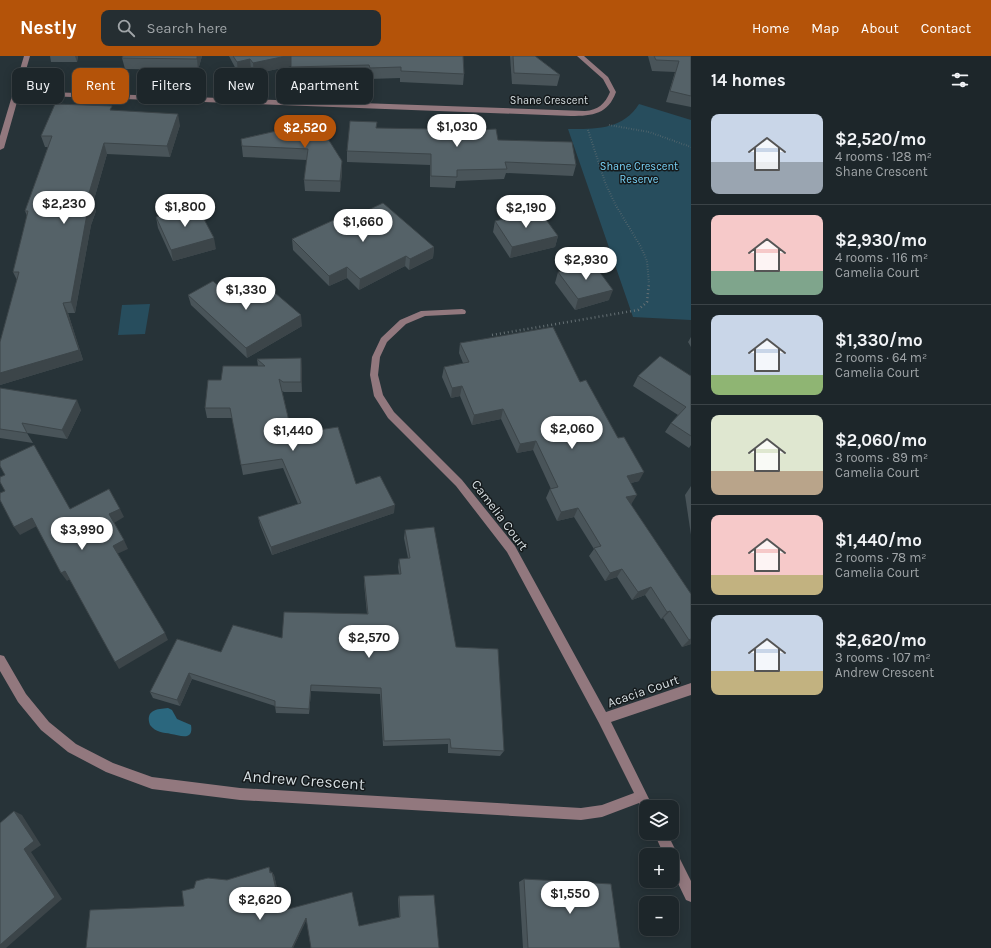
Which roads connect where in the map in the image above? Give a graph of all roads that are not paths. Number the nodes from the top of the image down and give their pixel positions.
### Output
1 (27, 56) edge
2 (580, 56) edge
3 (23, 68) edge
4 (64, 95) edge
5 (13, 104) edge
6 (0, 148) edge
7 (462, 312) dead end
8 (0, 660) edge
9 (691, 689) edge
10 (603, 719) junction
11 (644, 800) edge
12 (639, 803) edge
13 (679, 870) edge
14 (691, 895) edge

1 - 3 street
2 - 4 street, Shane Crescent
5 - 6 street
7 - 10 street, Camelia Court
8 - 12 street, Andrew Crescent
9 - 10 street, Acacia Court
10 - 11 street, Camelia Court
13 - 14 street

